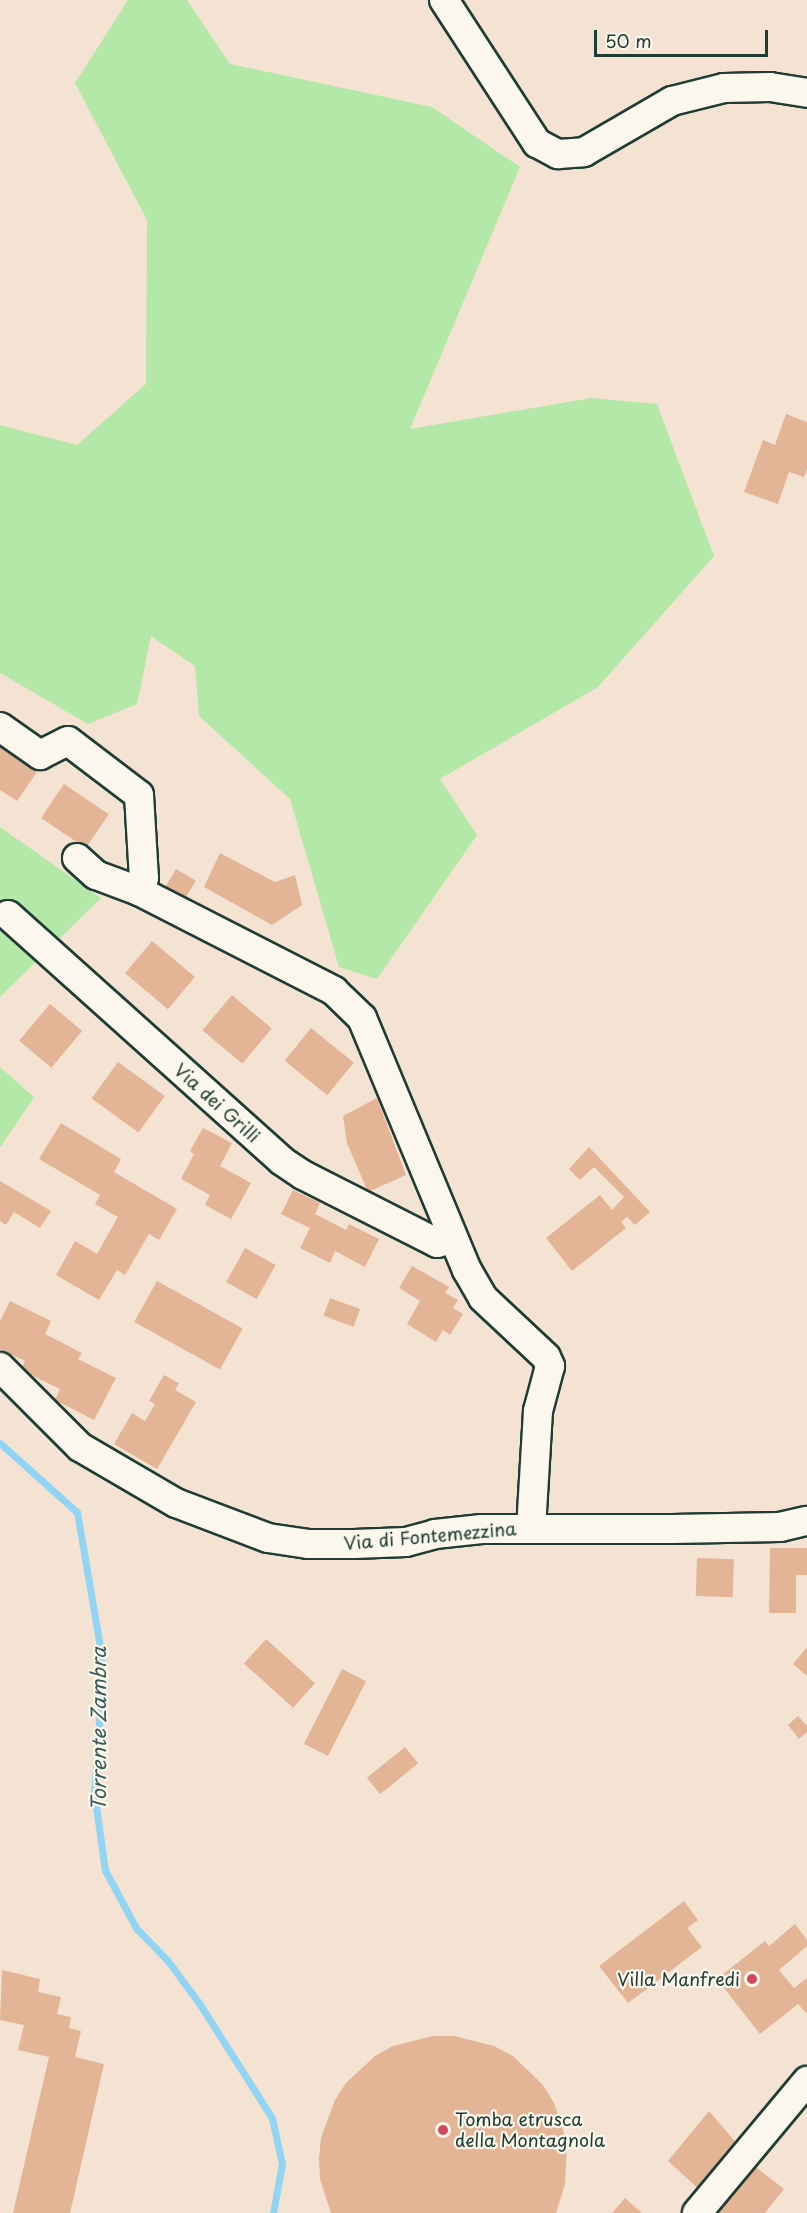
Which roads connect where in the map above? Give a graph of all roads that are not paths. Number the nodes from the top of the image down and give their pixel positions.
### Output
1 (444, 0) edge
2 (807, 93) edge
3 (0, 727) edge
4 (77, 858) dead end
5 (139, 891) junction
6 (8, 915) dead end
7 (453, 1238) junction
8 (0, 1367) edge
9 (807, 1521) edge
10 (531, 1529) junction
11 (807, 2081) edge
12 (697, 2213) edge

1 - 2 street
3 - 5 street
4 - 5 street
5 - 7 street
6 - 7 street, Via dei Grilli
7 - 10 street
8 - 10 street, Via di Fontemezzina
9 - 10 street, Via di Fontemezzina
11 - 12 street

